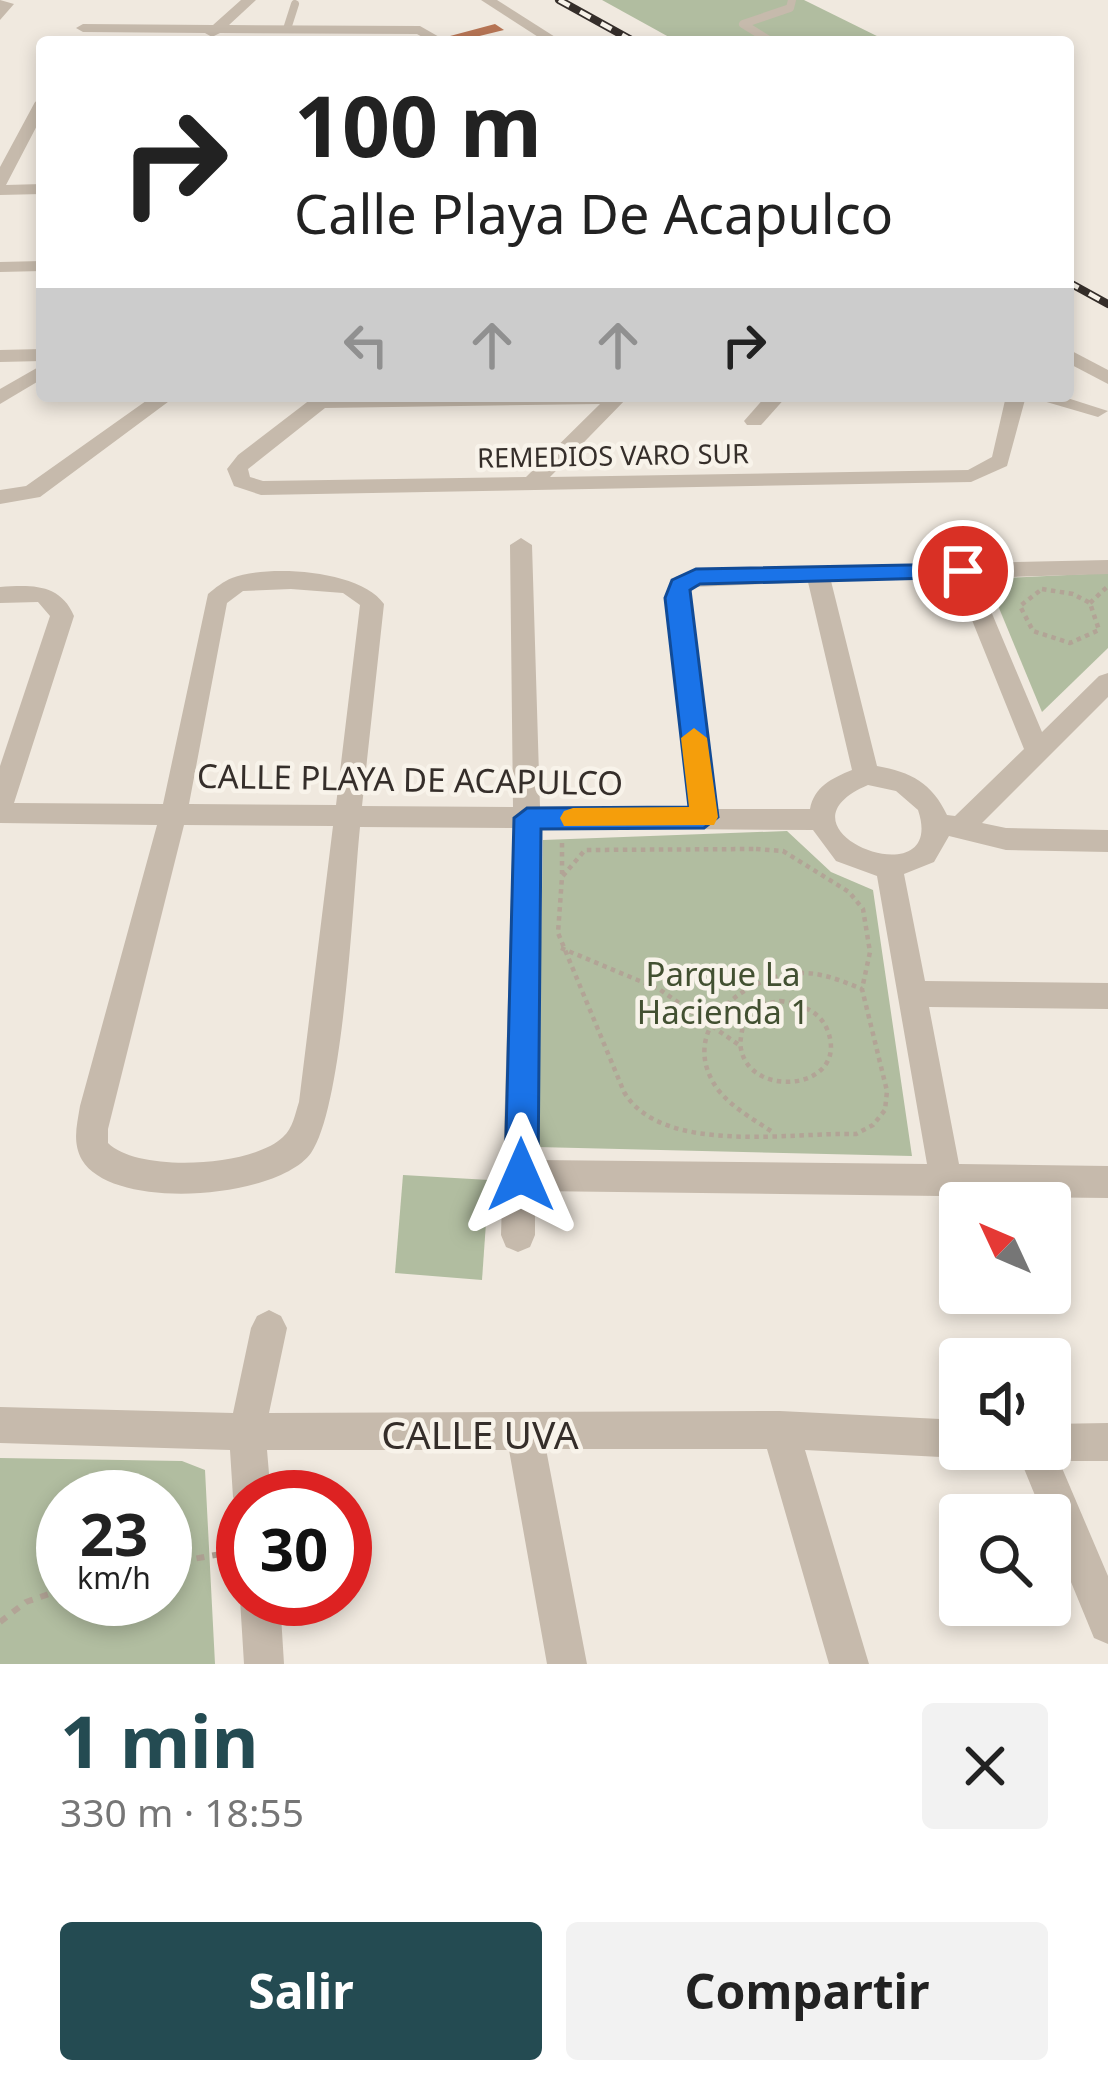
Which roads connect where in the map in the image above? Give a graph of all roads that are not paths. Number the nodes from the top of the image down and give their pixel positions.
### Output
1 (250, 0) edge
2 (488, 0) edge
3 (793, 0) edge
4 (295, 4) dead end
5 (235, 5) edge
6 (83, 28) edge
7 (287, 29) junction
8 (210, 35) edge
9 (353, 36) edge
10 (432, 36) edge
11 (546, 36) edge
12 (762, 36) edge
13 (36, 116) edge
14 (0, 186) edge
15 (36, 189) edge
16 (36, 266) edge
17 (0, 267) edge
18 (36, 355) edge
19 (0, 356) edge
20 (1074, 358) edge
21 (36, 375) edge
22 (1108, 378) edge
23 (0, 398) edge
24 (158, 402) edge
25 (320, 402) edge
26 (613, 402) edge
27 (771, 402) edge
28 (1015, 402) edge
29 (1061, 402) edge
30 (1098, 411) dead end
31 (754, 421) dead end
32 (532, 483) junction
33 (0, 497) edge
34 (521, 545) dead end
35 (1108, 567) edge
36 (963, 571) junction
37 (818, 576) junction
38 (0, 595) edge
39 (1108, 682) edge
40 (1097, 704) edge
41 (1037, 751) junction
42 (866, 775) junction
43 (0, 809) edge
44 (174, 813) junction
45 (350, 814) junction
46 (704, 817) junction
47 (527, 818) junction
48 (820, 820) junction
49 (949, 826) junction
50 (1108, 841) edge
51 (889, 867) junction
52 (911, 994) junction
53 (1108, 996) edge
54 (521, 1175) junction
55 (946, 1180) junction
56 (1108, 1182) edge
57 (518, 1235) dead end
58 (269, 1328) dead end
59 (0, 1424) edge
60 (780, 1430) junction
61 (247, 1432) junction
62 (525, 1434) junction
63 (939, 1438) edge
64 (1108, 1442) edge
65 (1071, 1443) edge
66 (250, 1470) edge
67 (1045, 1470) edge
68 (1108, 1624) edge
69 (261, 1626) edge
70 (263, 1664) edge
71 (567, 1664) edge
72 (849, 1664) edge

1 - 5 street
2 - 11 street
3 - 12 lane
4 - 7 lane
5 - 8 street
6 - 8 street
7 - 8 street
7 - 9 street
9 - 10 street
13 - 14 street
14 - 15 street
16 - 17 street
18 - 19 street
20 - 22 street
21 - 23 street
24 - 33 street
25 - 32 street, REMEDIOS VARO SUR
26 - 32 street
27 - 31 street
28 - 32 street, REMEDIOS VARO SUR
29 - 30 street
34 - 47 street
35 - 36 street
36 - 37 street
36 - 41 street
37 - 42 street
37 - 46 street
38 - 43 street, CALLE PLAYA DE ACAPULCO
39 - 40 street
40 - 41 street
41 - 49 street
42 - 48 street
42 - 49 street
43 - 44 street, CALLE PLAYA DE ACAPULCO
44 - 45 street, CALLE PLAYA DE ACAPULCO
44 - 45 street
44 - 45 street
45 - 47 street, CALLE PLAYA DE ACAPULCO
46 - 47 street, CALLE PLAYA DE ACAPULCO
46 - 48 street, CALLE PLAYA DE ACAPULCO
47 - 54 street
48 - 51 street
49 - 50 street
49 - 51 street
51 - 52 street
52 - 53 street
52 - 55 street
54 - 55 street
54 - 57 street
55 - 56 street
58 - 61 street
59 - 61 street, CALLE UVA
60 - 62 street, CALLE UVA
60 - 63 street, CALLE UVA
60 - 72 street
61 - 62 street, CALLE UVA
61 - 66 street
62 - 71 street
64 - 65 street
67 - 68 street
69 - 70 street

